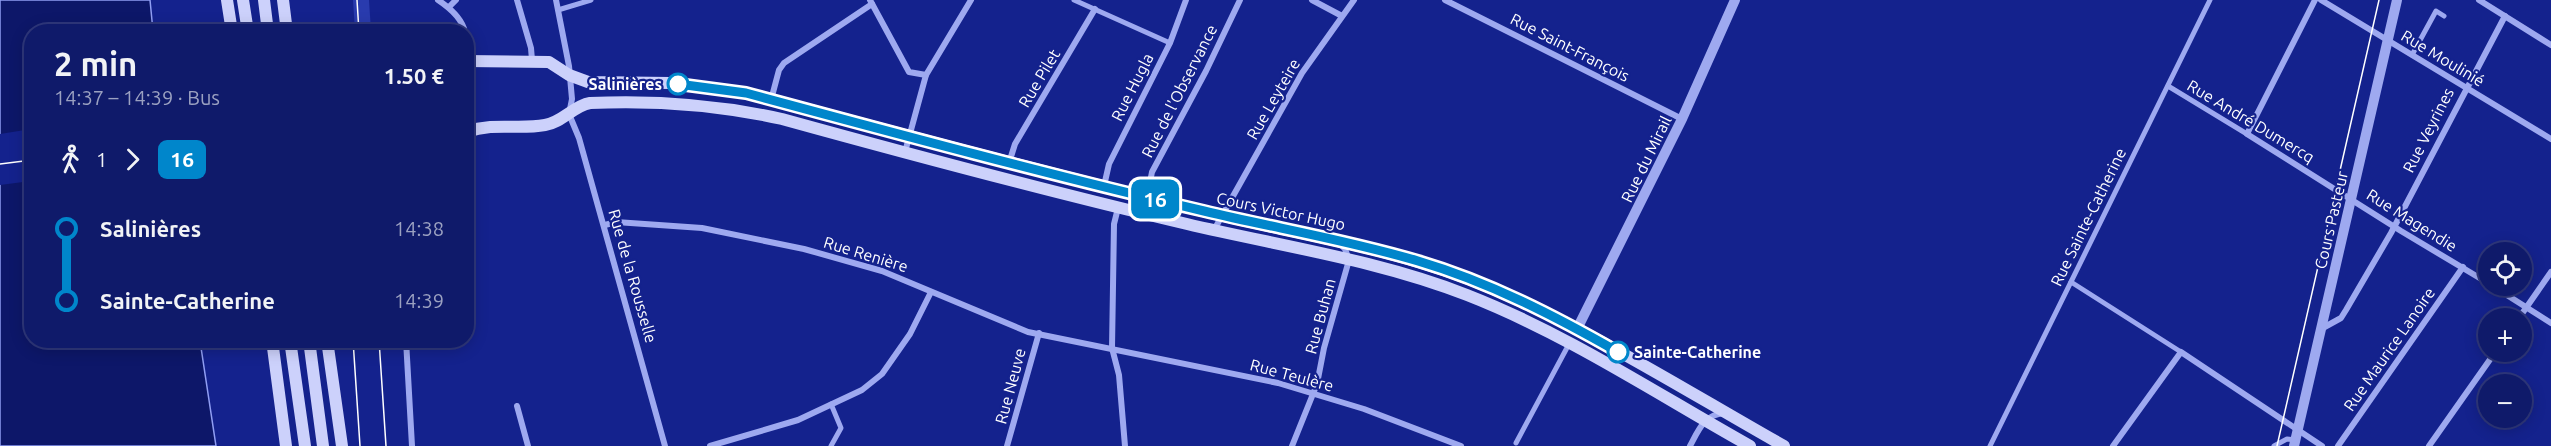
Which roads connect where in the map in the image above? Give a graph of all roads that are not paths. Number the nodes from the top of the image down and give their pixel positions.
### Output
1 (227, 0) edge
2 (243, 0) edge
3 (264, 0) edge
4 (283, 0) edge
5 (438, 0) edge
6 (456, 0) edge
7 (517, 0) edge
8 (556, 0) edge
9 (591, 0) edge
10 (971, 0) edge
11 (1074, 0) edge
12 (1186, 0) edge
13 (1240, 0) edge
14 (1312, 0) edge
15 (1354, 0) edge
16 (1445, 0) edge
17 (1735, 0) edge
18 (2210, 0) edge
19 (2315, 0) edge
20 (2321, 0) edge
21 (2397, 0) edge
22 (2479, 0) edge
23 (871, 2) edge
24 (449, 7) junction
25 (1095, 9) junction
26 (558, 10) junction
27 (1342, 16) junction
28 (2445, 16) dead end
29 (2505, 16) junction
30 (231, 24) edge
31 (247, 24) edge
32 (267, 24) edge
33 (286, 24) edge
34 (463, 24) edge
35 (2388, 40) junction
36 (1170, 43) junction
37 (2551, 45) edge
38 (2412, 55) junction
39 (532, 60) junction
40 (474, 61) edge
41 (569, 75) junction
42 (926, 75) junction
43 (2168, 86) junction
44 (2466, 87) junction
45 (771, 100) junction
46 (569, 114) junction
47 (1682, 119) junction
48 (474, 130) edge
49 (2247, 134) junction
50 (909, 136) junction
51 (2551, 139) edge
52 (905, 153) junction
53 (1009, 163) junction
54 (1104, 186) junction
55 (1147, 197) junction
56 (2352, 198) junction
57 (1118, 207) junction
58 (1222, 215) junction
59 (604, 225) junction
60 (2394, 226) junction
61 (1214, 230) junction
62 (1335, 240) junction
63 (1349, 261) junction
64 (2463, 267) junction
65 (2551, 272) edge
66 (2478, 276) edge
67 (2071, 282) junction
68 (931, 292) junction
69 (2509, 296) edge
70 (2526, 307) junction
71 (2551, 323) edge
72 (1577, 329) junction
73 (2321, 330) junction
74 (1039, 333) junction
75 (1569, 344) junction
76 (273, 348) edge
77 (291, 348) edge
78 (310, 348) edge
79 (328, 348) edge
80 (406, 348) edge
81 (1112, 348) junction
82 (2181, 352) junction
83 (2488, 362) edge
84 (1314, 393) junction
85 (831, 404) junction
86 (517, 406) dead end
87 (1725, 413) junction
88 (1704, 420) junction
89 (2296, 438) edge
90 (1516, 443) dead end
91 (528, 445) edge
92 (286, 446) edge
93 (305, 446) edge
94 (323, 446) edge
95 (342, 446) edge
96 (412, 446) edge
97 (519, 446) edge
98 (665, 446) edge
99 (710, 446) edge
100 (831, 446) edge
101 (1007, 446) edge
102 (1125, 446) edge
103 (1292, 446) edge
104 (1461, 446) edge
105 (1690, 446) edge
106 (1750, 446) edge
107 (1784, 446) edge
108 (1990, 446) edge
109 (2113, 446) edge
110 (2274, 446) edge
111 (2322, 446) edge
112 (2338, 446) edge
113 (2429, 446) edge

1 - 30 main road
2 - 31 main road
3 - 32 main road
4 - 33 main road
5 - 24 street
6 - 24 street
7 - 39 street
8 - 26 street
9 - 26 street
10 - 42 street
11 - 25 street
12 - 36 street, Rue Hugla
13 - 55 street, Rue de l'Observance
14 - 27 street
15 - 27 street, Rue Leyteire
16 - 47 street, Rue Saint-François
17 - 47 street, Rue du Mirail
18 - 43 street, Rue Sainte-Catherine
19 - 49 street
20 - 35 street, Rue Moulinié
21 - 35 street, Cours Pasteur
22 - 29 street
23 - 42 street
23 - 45 street
24 - 34 street
25 - 36 street
25 - 53 street, Rue Pilet
26 - 41 street
27 - 58 street, Rue Leyteire
28 - 38 street
29 - 37 street
29 - 44 street, Rue Veyrines
35 - 38 street, Rue Moulinié
35 - 56 street, Cours Pasteur
36 - 54 street, Rue Hugla
38 - 44 street, Rue Moulinié
39 - 40 main road, Cours Victor Hugo
39 - 41 main road, Cours Victor Hugo
41 - 45 main road, Cours Victor Hugo
41 - 46 street
42 - 50 street
43 - 49 street, Rue André Dumercq
43 - 67 street, Rue Sainte-Catherine
44 - 51 street, Rue Moulinié
44 - 60 street, Rue Veyrines
45 - 50 main road, Cours Victor Hugo
46 - 48 main road, Cours Victor Hugo
46 - 52 main road, Cours Victor Hugo
46 - 59 street, Rue de la Rousselle
47 - 72 street, Rue du Mirail
49 - 56 street, Rue André Dumercq
50 - 52 street
50 - 53 main road, Cours Victor Hugo
52 - 57 main road, Cours Victor Hugo
53 - 54 main road, Cours Victor Hugo
54 - 55 main road, Cours Victor Hugo
55 - 58 main road, Cours Victor Hugo
56 - 60 street, Rue Magendie
56 - 73 street, Cours Pasteur
57 - 61 main road, Cours Victor Hugo
57 - 81 street
58 - 61 street, Rue Leyteire
58 - 62 main road, Cours Victor Hugo
59 - 68 street, Rue Renière
59 - 98 street, Rue de la Rousselle
60 - 64 street, Rue Magendie
60 - 73 street, Rue Veyrines
61 - 63 main road, Cours Victor Hugo
62 - 63 street
62 - 72 main road, Cours Victor Hugo
63 - 75 main road, Cours Victor Hugo
63 - 84 street, Rue Buhan
64 - 66 street, Rue Magendie
64 - 112 street, Rue Maurice Lanoire
65 - 70 street
67 - 82 street
67 - 108 street, Rue Sainte-Catherine
68 - 74 street, Rue Renière
68 - 85 street
69 - 70 street, Rue Magendie
70 - 71 street, Rue Magendie
72 - 75 street
72 - 87 main road, Cours Victor Hugo
73 - 89 street, Cours Pasteur
74 - 81 street, Rue Renière
74 - 101 street, Rue Neuve
75 - 88 main road, Cours Victor Hugo
75 - 90 street
76 - 92 main road
77 - 93 main road
78 - 94 main road
79 - 95 main road
80 - 96 street
81 - 84 street, Rue Teulère
81 - 102 street
82 - 89 street
82 - 109 street
83 - 113 street
84 - 103 street, Rue Buhan
84 - 104 street, Rue Teulère
85 - 99 street
85 - 100 street
86 - 91 street
87 - 88 street
87 - 107 main road, Cours Victor Hugo
88 - 105 street
88 - 106 main road, Cours Victor Hugo
89 - 110 street
89 - 111 street
91 - 97 street

